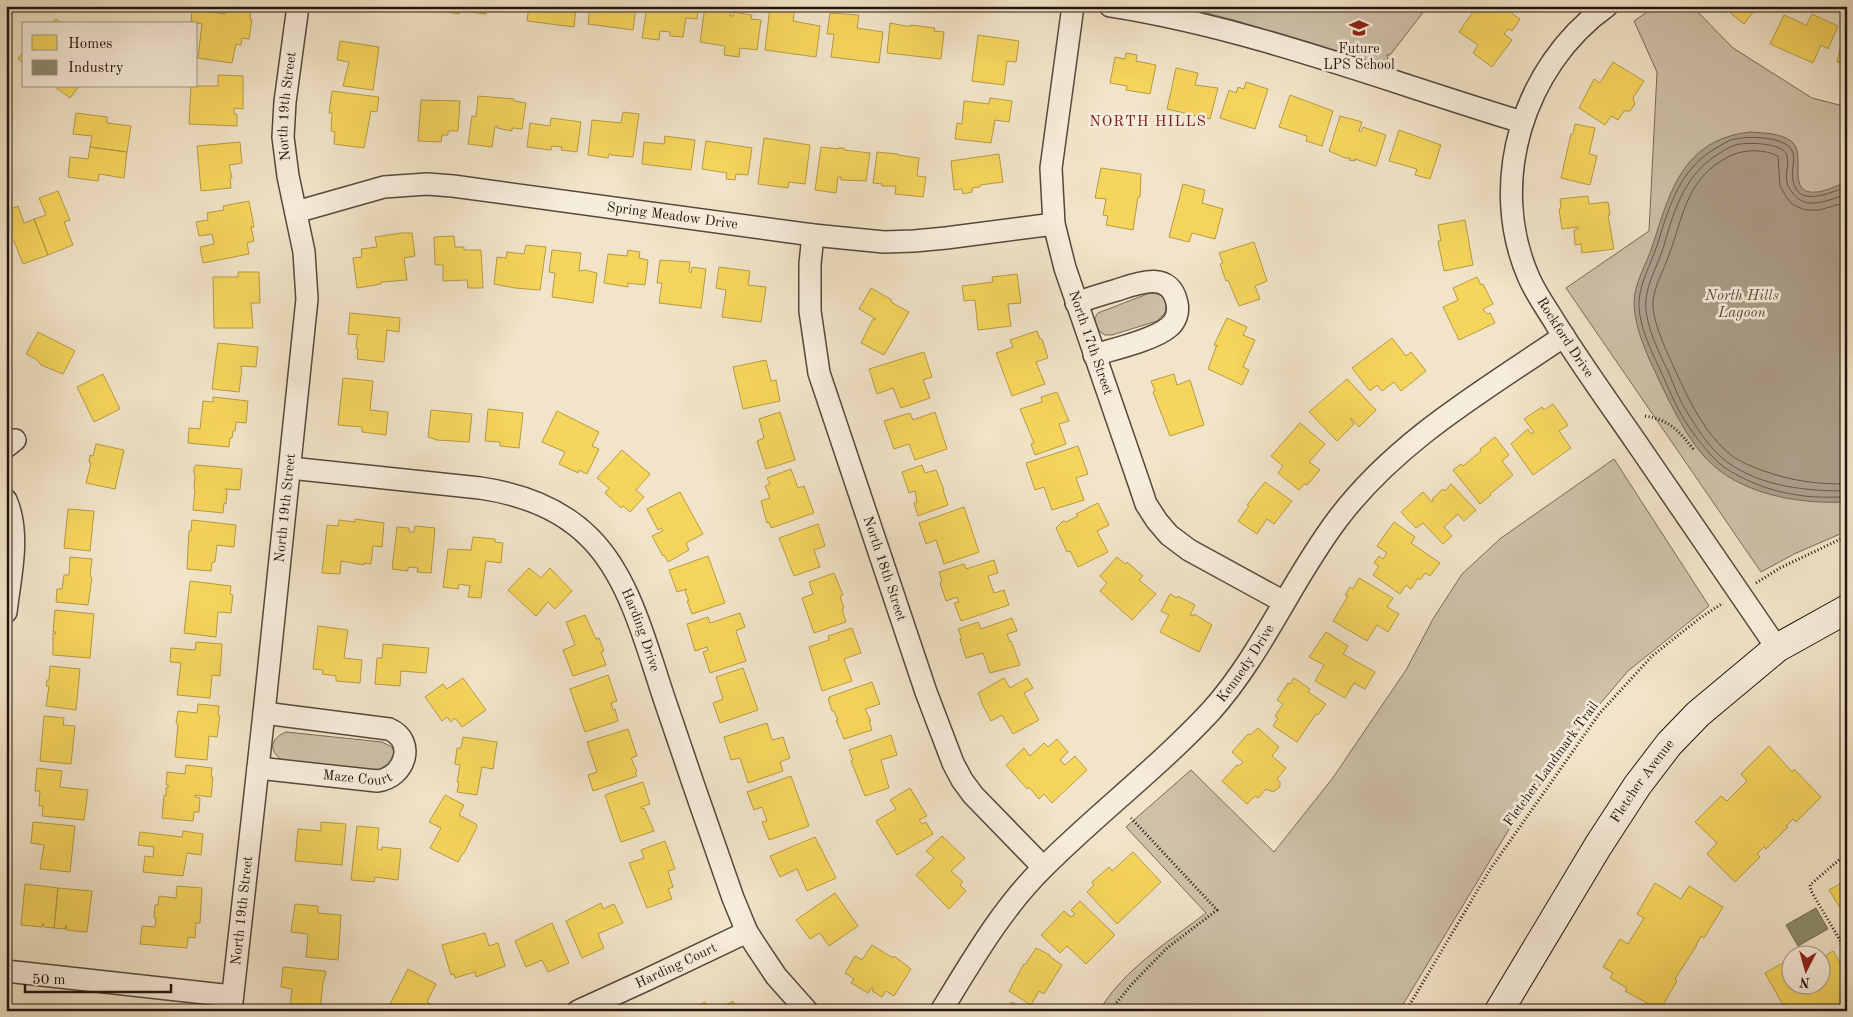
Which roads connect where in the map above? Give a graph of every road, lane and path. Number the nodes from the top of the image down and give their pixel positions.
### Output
1 (298, 6) edge
2 (1073, 6) edge
3 (1110, 6) edge
4 (1606, 6) edge
5 (1522, 122) junction
6 (296, 212) junction
7 (1054, 224) junction
8 (813, 235) junction
9 (1076, 303) junction
10 (1564, 336) junction
11 (1094, 355) junction
12 (1646, 416) dead end
13 (1694, 450) dead end
14 (290, 468) junction
15 (6, 500) edge
16 (1847, 536) edge
17 (1740, 593) junction
18 (1284, 602) junction
19 (1847, 609) edge
20 (6, 612) edge
21 (1777, 648) junction
22 (264, 713) junction
23 (258, 768) junction
24 (1131, 818) dead end
25 (1847, 853) edge
26 (1043, 868) junction
27 (747, 932) junction
28 (1847, 952) edge
29 (6, 972) edge
30 (231, 1004) edge
31 (578, 1011) edge
32 (807, 1011) edge
33 (941, 1011) edge
34 (1110, 1011) edge
35 (1406, 1011) edge
36 (1499, 1011) edge

1 - 6 street, North 19th Street
2 - 7 street, North 17th Street
3 - 5 street
4 - 5 street, Rockford Drive
5 - 10 street, Rockford Drive
6 - 8 street, Spring Meadow Drive
6 - 14 street, North 19th Street
7 - 8 street, Spring Meadow Drive
7 - 9 street, North 17th Street
8 - 26 street, North 18th Street
9 - 11 street, North 17th Street
9 - 11 street
10 - 17 street, Rockford Drive
10 - 18 street, Kennedy Drive
11 - 18 street, North 17th Street
12 - 13 path
14 - 22 street, North 19th Street
14 - 27 street, Harding Drive
15 - 20 street
16 - 17 path, Fletcher Landmark Trail
17 - 21 street, Rockford Drive
17 - 35 path, Fletcher Landmark Trail
18 - 26 street, Kennedy Drive
19 - 21 main road, Fletcher Avenue
21 - 36 main road, Fletcher Avenue
22 - 23 street, North 19th Street
22 - 23 street, Maze Court
23 - 30 street, North 19th Street
24 - 34 path
25 - 28 path
26 - 33 street, Kennedy Drive
27 - 31 street, Harding Court
27 - 32 street, Harding Drive
29 - 30 street

